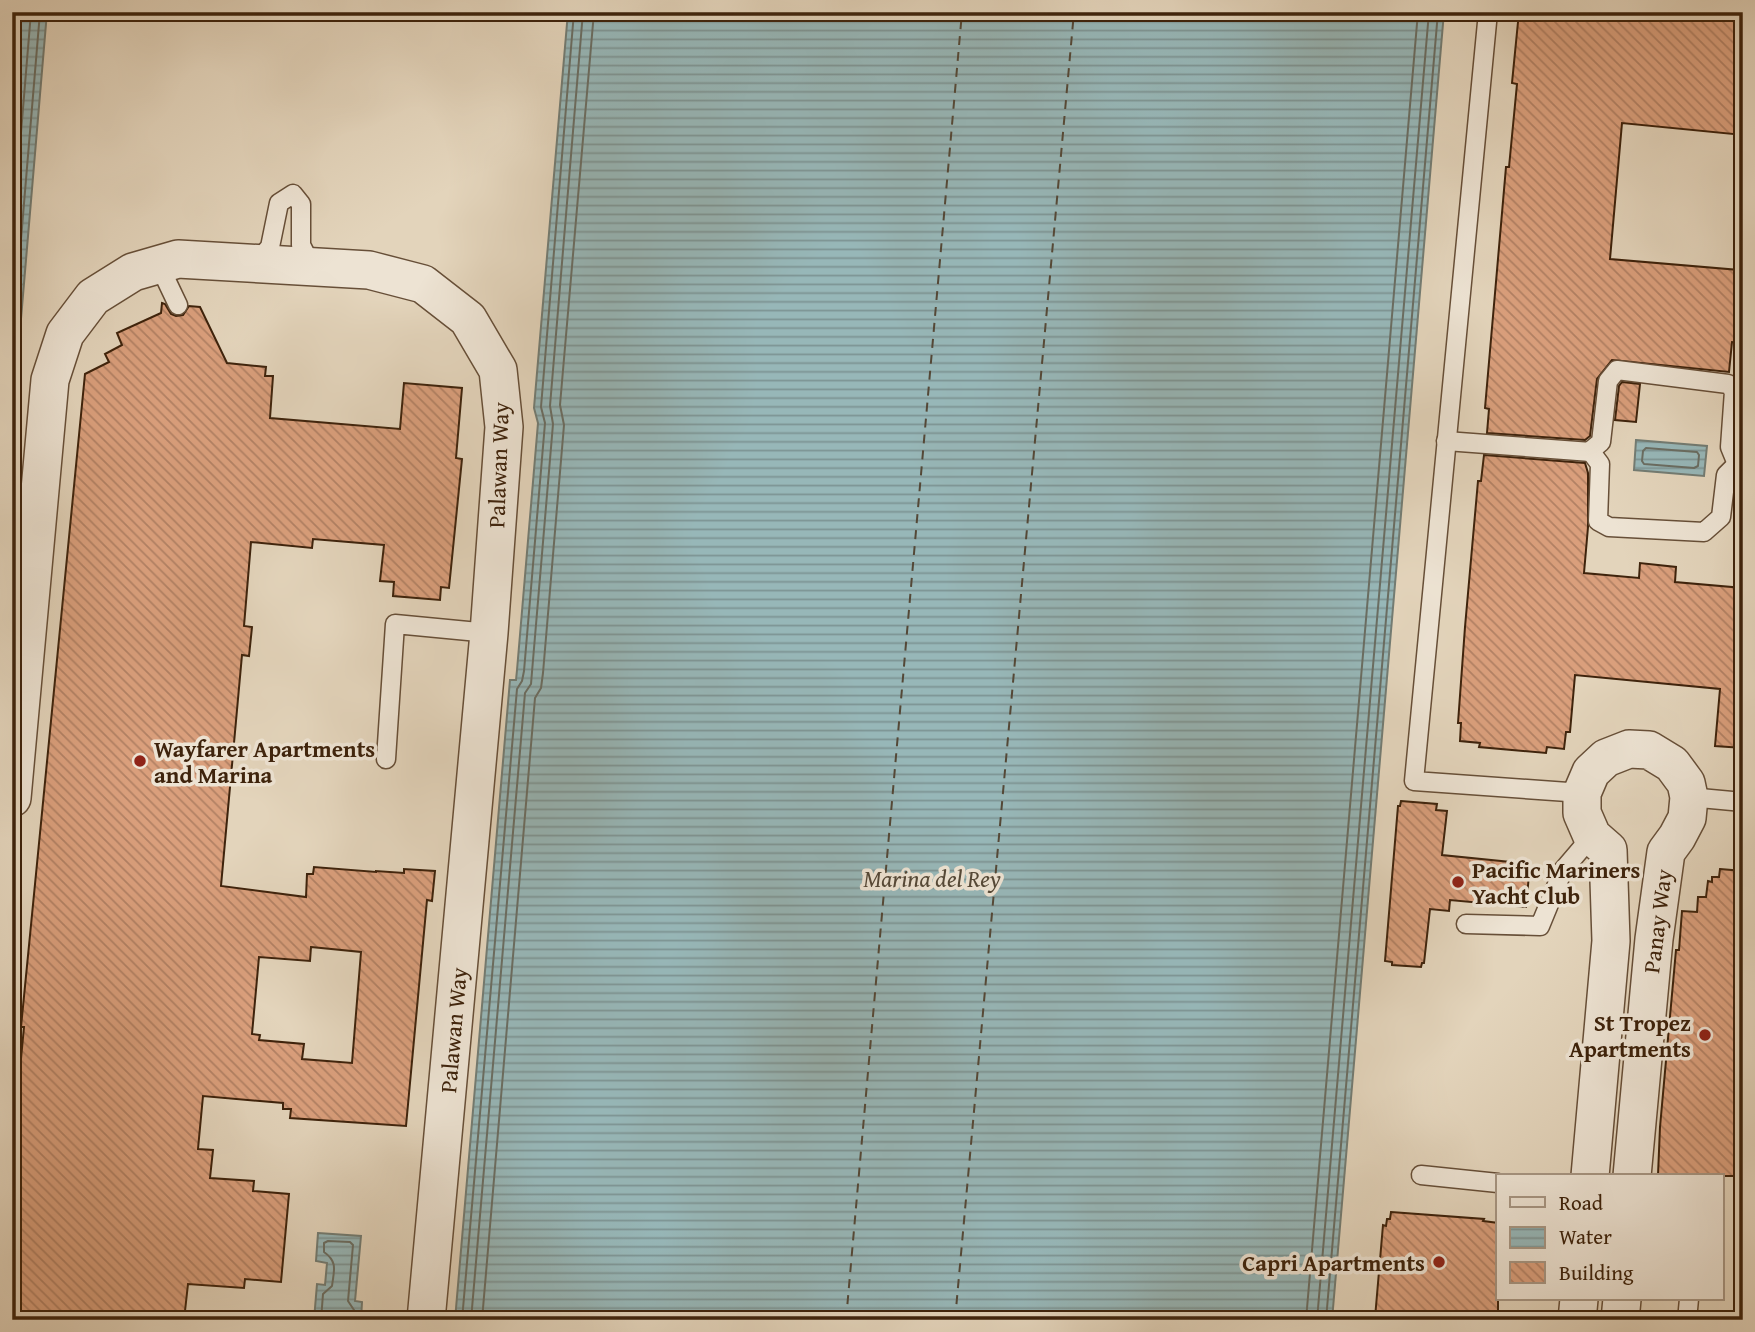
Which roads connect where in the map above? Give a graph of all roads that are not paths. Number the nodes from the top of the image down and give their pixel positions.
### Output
1 (1488, 12) edge
2 (256, 264) junction
3 (159, 265) junction
4 (312, 267) junction
5 (178, 305) dead end
6 (1446, 441) junction
7 (1589, 452) junction
8 (1740, 465) edge
9 (489, 633) junction
10 (386, 759) dead end
11 (1582, 793) junction
12 (1689, 797) junction
13 (12, 798) edge
14 (1743, 802) edge
15 (1592, 836) junction
16 (1465, 924) dead end
17 (1590, 1174) edge
18 (1632, 1174) edge
19 (1421, 1175) dead end
20 (1496, 1183) edge
21 (1579, 1300) edge
22 (1622, 1300) edge
23 (1689, 1300) edge
24 (426, 1320) edge
25 (1577, 1320) edge
26 (1620, 1320) edge
27 (1687, 1320) edge

1 - 6 lane
2 - 3 street, Palawan Way
2 - 4 street, Palawan Way
2 - 4 lane
3 - 5 lane
3 - 13 street, Palawan Way
4 - 9 street, Palawan Way
6 - 7 lane
6 - 11 lane
7 - 8 lane
7 - 8 lane
9 - 10 lane
9 - 24 street, Palawan Way
11 - 12 street
11 - 15 street, Panay Way
12 - 14 lane
12 - 18 street, Panay Way
15 - 16 lane
15 - 17 street, Panay Way
19 - 20 lane
21 - 25 street
22 - 26 street
23 - 27 lane

